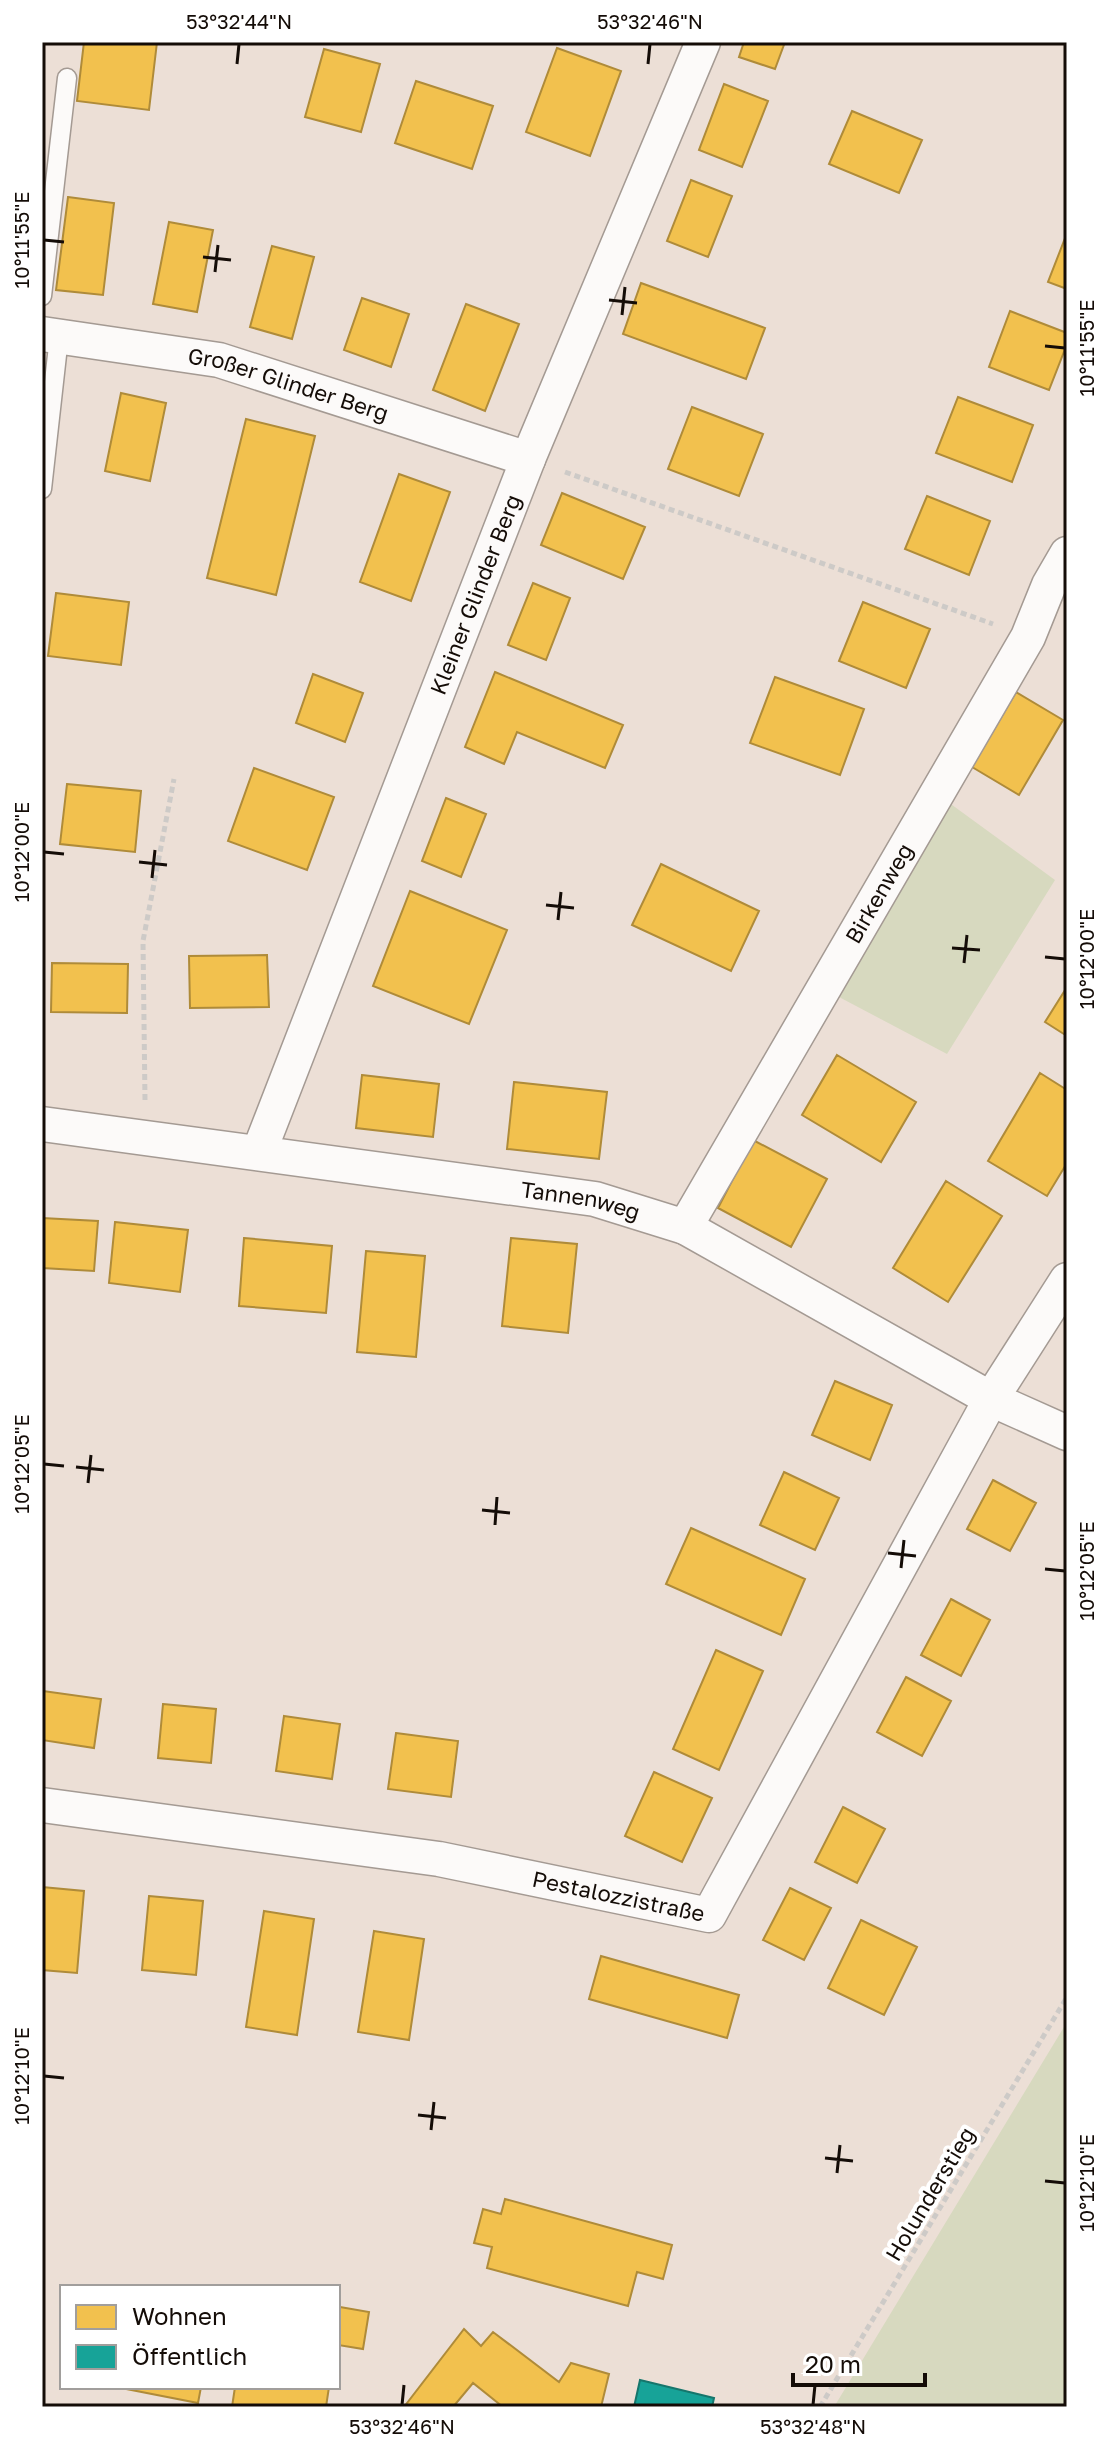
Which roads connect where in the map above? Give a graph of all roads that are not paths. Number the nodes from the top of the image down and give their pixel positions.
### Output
1 (703, 42) edge
2 (67, 78) dead end
3 (42, 296) edge
4 (50, 335) edge
5 (528, 459) junction
6 (42, 489) edge
7 (1067, 554) edge
8 (1058, 590) edge
9 (42, 1124) edge
10 (259, 1152) junction
11 (685, 1227) junction
12 (1067, 1280) edge
13 (991, 1399) junction
14 (1067, 1433) edge
15 (42, 1805) edge

1 - 5 street, Kleiner Glinder Berg
2 - 3 lane
4 - 5 street, Großer Glinder Berg
4 - 6 lane
5 - 10 street, Kleiner Glinder Berg
7 - 8 street, Birkenweg
8 - 11 street, Birkenweg
9 - 10 street, Tannenweg
10 - 11 street, Tannenweg
11 - 13 street, Tannenweg
12 - 13 street
13 - 14 street, Tannenweg
13 - 15 street, Pestalozzistraße

